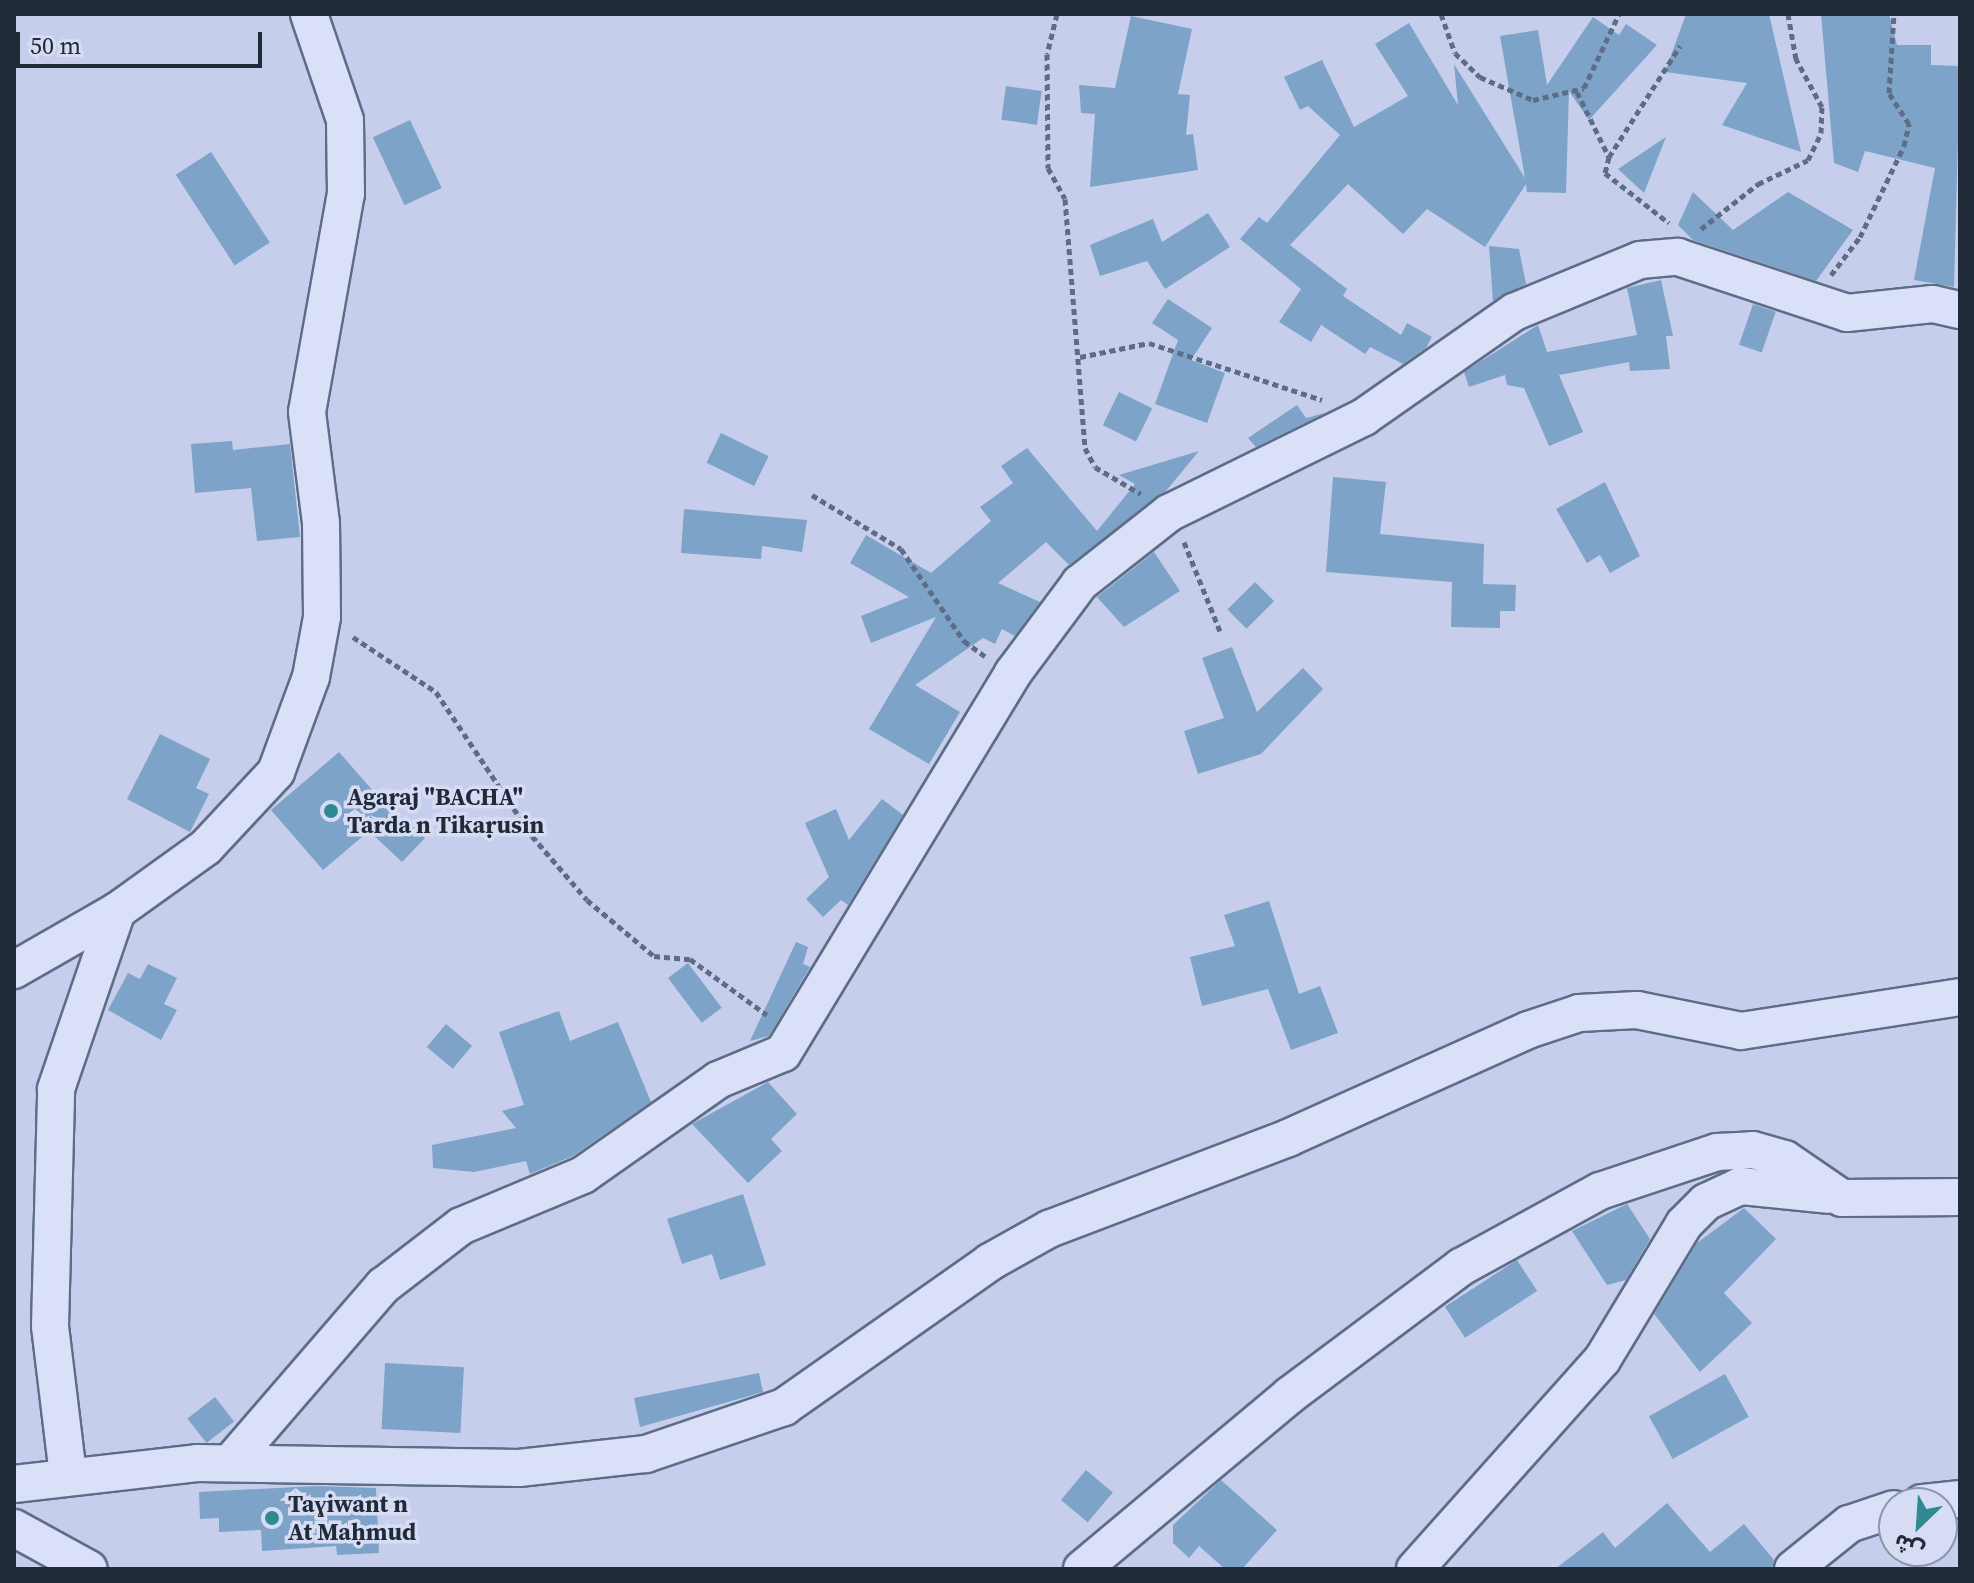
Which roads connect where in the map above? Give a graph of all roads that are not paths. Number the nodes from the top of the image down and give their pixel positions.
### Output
1 (309, 14) edge
2 (1960, 310) edge
3 (117, 911) junction
4 (14, 970) edge
5 (1960, 997) edge
6 (1960, 1197) edge
7 (1842, 1198) junction
8 (231, 1462) junction
9 (68, 1475) junction
10 (14, 1484) edge
11 (1878, 1514) edge
12 (14, 1528) edge
13 (89, 1569) edge
14 (1082, 1569) edge
15 (1415, 1569) edge
16 (1793, 1569) edge

1 - 3 street
2 - 8 street
3 - 4 street
3 - 9 street
5 - 8 street
6 - 7 street
7 - 14 street
7 - 15 street
8 - 9 street
9 - 10 street
11 - 16 street
12 - 13 street

